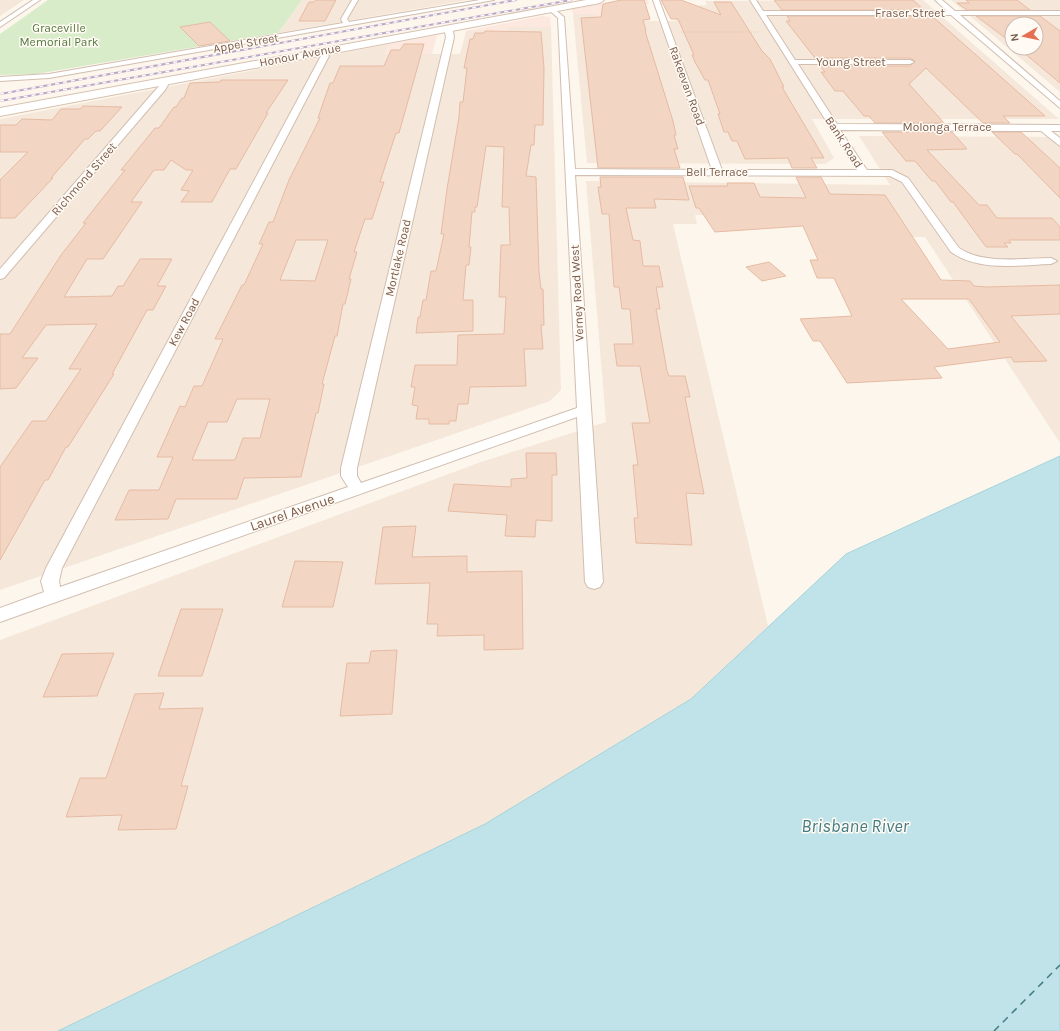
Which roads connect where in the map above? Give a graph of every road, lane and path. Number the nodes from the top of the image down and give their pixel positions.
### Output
1 (36, 0) edge
2 (355, 0) edge
3 (491, 0) edge
4 (600, 0) edge
5 (656, 0) edge
6 (753, 0) edge
7 (938, 0) edge
8 (460, 3) edge
9 (551, 9) junction
10 (761, 13) junction
11 (953, 13) junction
12 (1060, 13) edge
13 (0, 25) edge
14 (347, 25) junction
15 (446, 28) junction
16 (678, 32) dead end
17 (761, 32) dead end
18 (321, 51) junction
19 (793, 62) junction
20 (910, 62) dead end
21 (154, 64) dead end
22 (162, 78) junction
23 (0, 79) edge
24 (1060, 106) edge
25 (0, 112) edge
26 (834, 127) junction
27 (1044, 128) junction
28 (1060, 128) edge
29 (1060, 143) edge
30 (570, 172) junction
31 (718, 172) junction
32 (863, 172) junction
33 (1051, 261) dead end
34 (0, 276) edge
35 (584, 410) junction
36 (356, 490) junction
37 (594, 582) dead end
38 (54, 596) junction
39 (0, 615) edge

1 - 13 street
2 - 14 street
3 - 8 street, Appel Street
4 - 9 main road, Honour Avenue
5 - 31 street, Rakeevan Road
6 - 10 street, Bank Road
7 - 11 street
8 - 14 street, Appel Street
9 - 15 main road, Honour Avenue
9 - 30 street, Verney Road West
10 - 11 street, Fraser Street
10 - 19 street, Bank Road
11 - 12 street, Fraser Street
11 - 24 street
14 - 23 street, Appel Street
15 - 18 main road, Honour Avenue
15 - 36 street, Mortlake Road
16 - 17 path
18 - 22 main road, Honour Avenue
18 - 38 street, Kew Road
19 - 20 street, Young Street
19 - 26 street, Bank Road
21 - 22 path, bridge
22 - 25 main road, Honour Avenue
22 - 34 street, Richmond Street
26 - 27 street, Molonga Terrace
26 - 32 street, Bank Road
27 - 28 street, Molonga Terrace
27 - 29 street
30 - 31 street, Bell Terrace
30 - 35 street, Verney Road West
31 - 32 street, Bell Terrace
32 - 33 street, Bank Road
35 - 36 street, Laurel Avenue
35 - 37 street, Verney Road West
36 - 38 street, Laurel Avenue
38 - 39 street, Laurel Avenue

